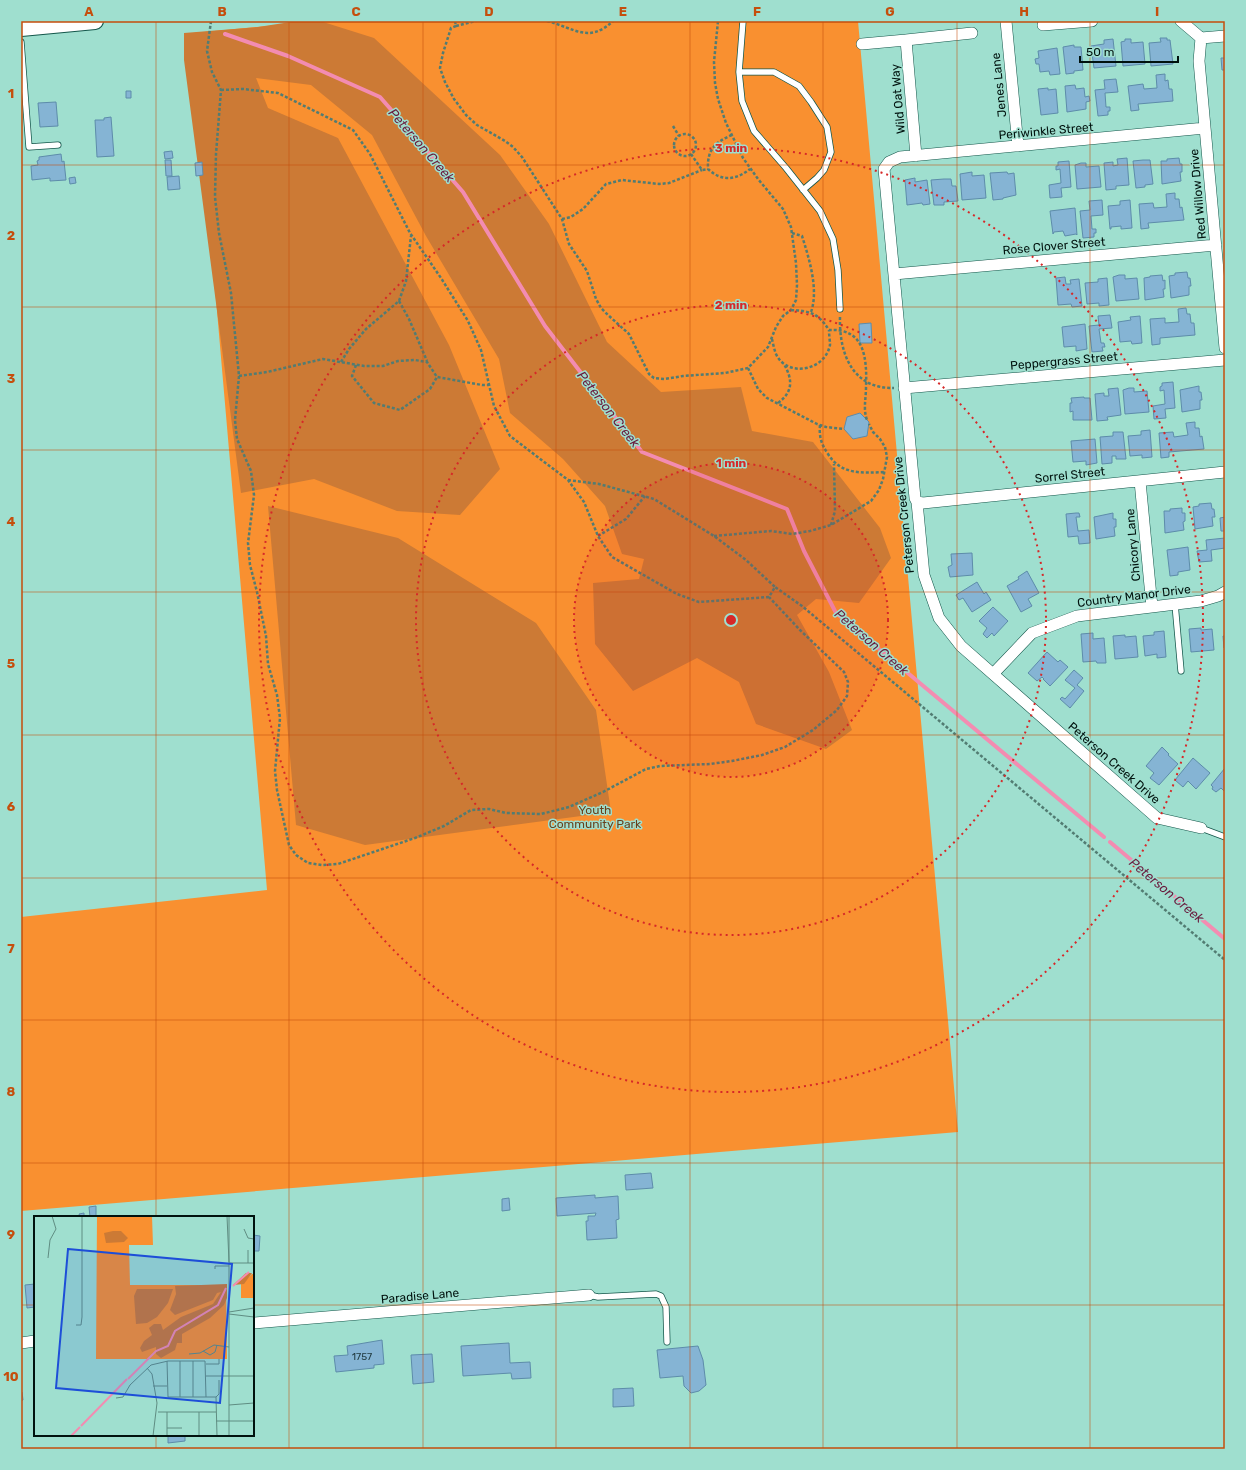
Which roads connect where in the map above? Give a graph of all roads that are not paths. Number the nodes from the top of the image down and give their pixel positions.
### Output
1 (95, 21) edge
2 (743, 21) edge
3 (1006, 21) edge
4 (1092, 21) edge
5 (1182, 21) edge
6 (1043, 26) dead end
7 (21, 28) edge
8 (972, 33) dead end
9 (1225, 36) edge
10 (1201, 38) junction
11 (906, 40) junction
12 (21, 42) edge
13 (862, 44) dead end
14 (739, 72) junction
15 (1205, 128) junction
16 (58, 144) dead end
17 (1018, 146) junction
18 (916, 156) junction
19 (889, 162) joint
20 (803, 190) junction
21 (1216, 245) junction
22 (894, 274) junction
23 (840, 309) road end
24 (1225, 348) edge
25 (1225, 360) edge
26 (904, 388) junction
27 (1225, 472) edge
28 (1140, 481) junction
29 (917, 502) junction
30 (1225, 592) edge
31 (1175, 604) junction
32 (1152, 607) junction
33 (1181, 671) dead end
34 (993, 674) junction
35 (1201, 828) joint
36 (1225, 837) edge
37 (589, 1295) joint
38 (254, 1323) edge
39 (34, 1341) edge
40 (667, 1342) dead end
41 (21, 1343) edge

1 - 7 main road
2 - 14 lane
3 - 17 street, Jenes Lane
4 - 6 street
5 - 10 street
8 - 11 street
9 - 10 street
10 - 15 street, Red Willow Drive
11 - 13 street
11 - 18 street, Wild Oat Way
12 - 16 lane
14 - 20 lane
14 - 20 lane
15 - 17 street, Periwinkle Street
15 - 21 street, Red Willow Drive
17 - 18 street, Periwinkle Street
18 - 19 street, Periwinkle Street
19 - 22 street, Peterson Creek Drive
20 - 23 lane
21 - 22 street, Rose Clover Street
21 - 24 street, Red Willow Drive
22 - 26 street, Peterson Creek Drive
25 - 26 street, Peppergrass Street
26 - 29 street, Peterson Creek Drive
27 - 28 street, Sorrel Street
28 - 29 street, Sorrel Street
28 - 32 street, Chicory Lane
29 - 34 street, Peterson Creek Drive
30 - 31 street, Country Manor Drive
31 - 32 street, Country Manor Drive
31 - 33 lane
32 - 34 street, Country Manor Drive
34 - 35 street, Peterson Creek Drive
35 - 36 lane, Peterson Creek Drive
37 - 38 street, Paradise Lane
37 - 40 lane
39 - 41 street

